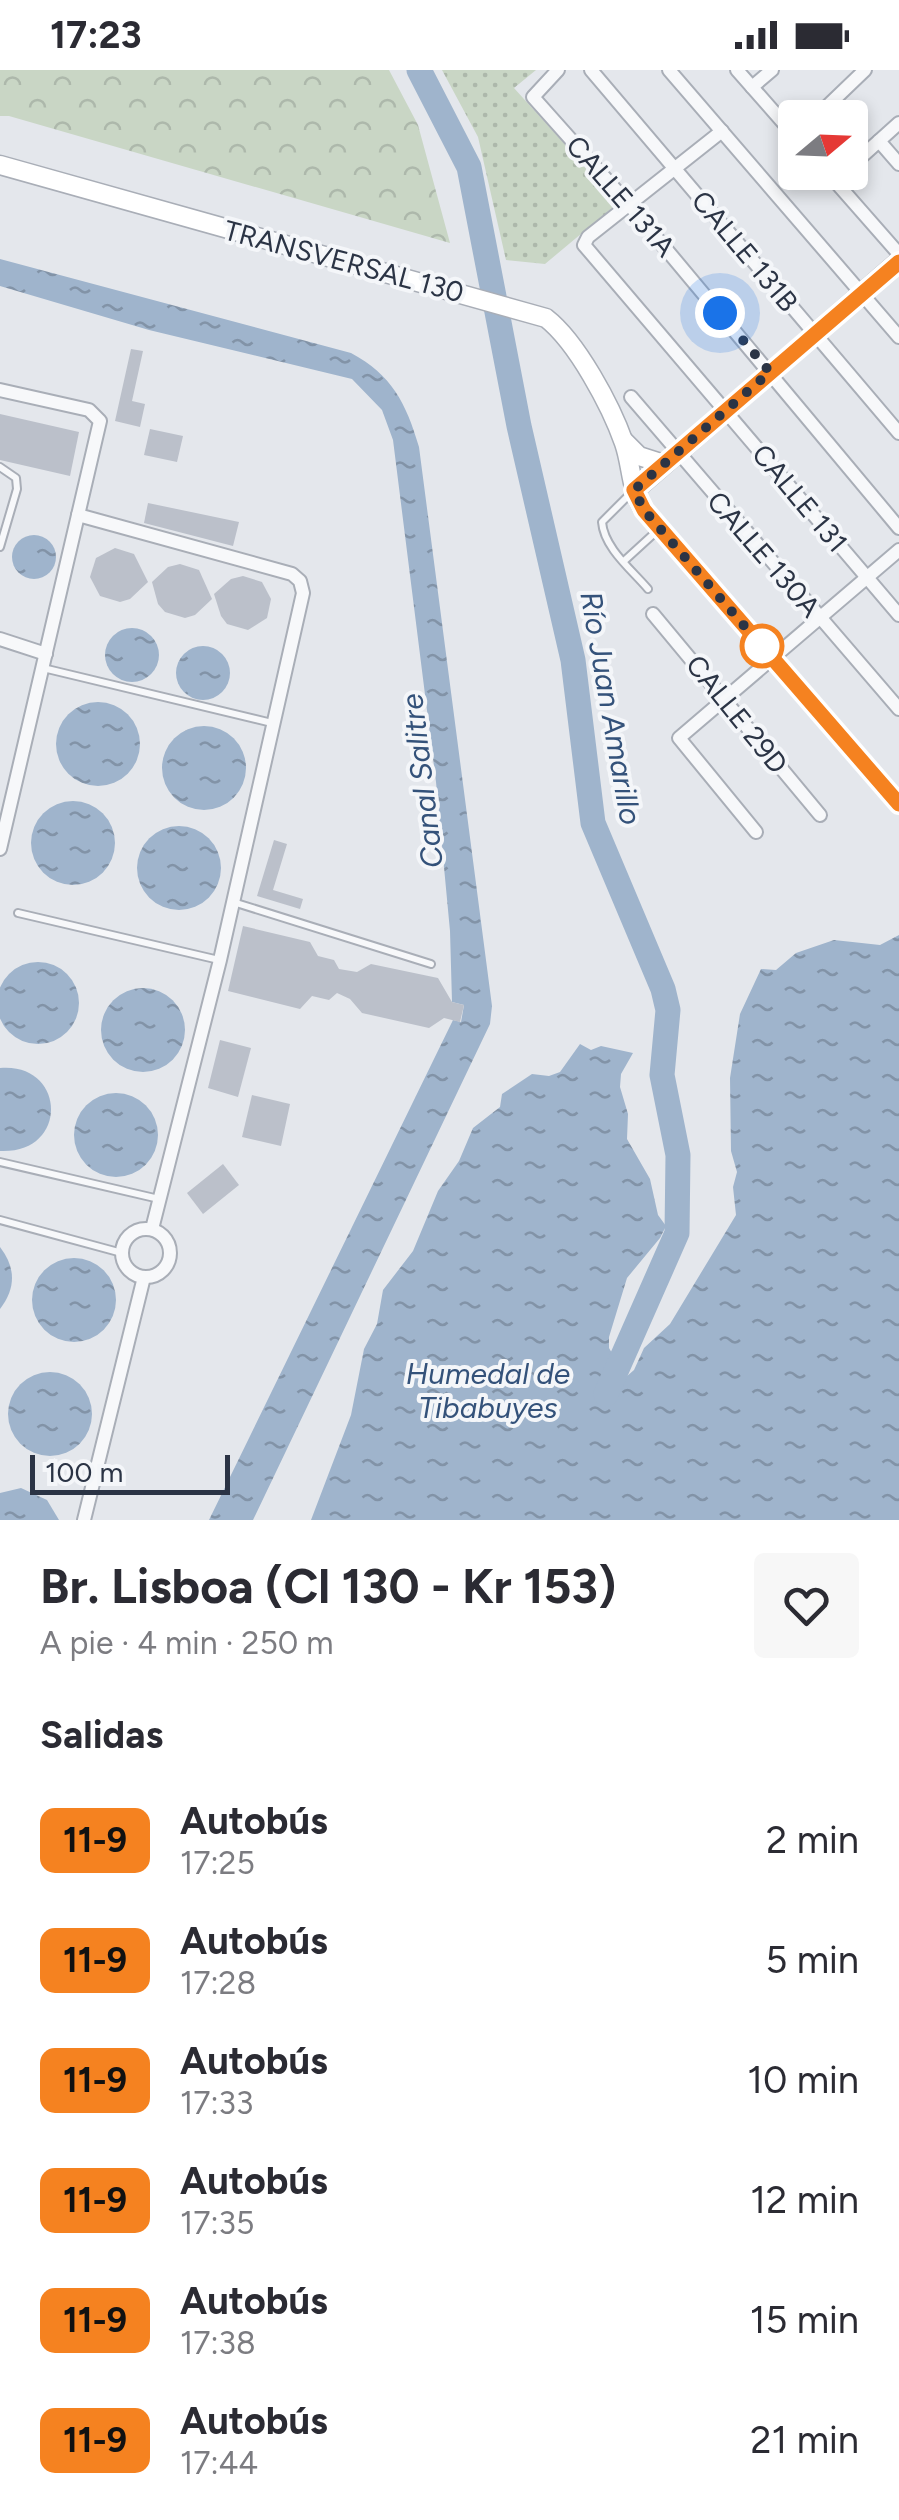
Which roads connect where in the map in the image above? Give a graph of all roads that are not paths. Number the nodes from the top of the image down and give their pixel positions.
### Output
1 (558, 70) edge
2 (591, 70) edge
3 (670, 70) edge
4 (737, 70) edge
5 (772, 70) edge
6 (865, 70) edge
7 (752, 87) junction
8 (833, 100) edge
9 (778, 117) edge
10 (899, 124) edge
11 (722, 131) junction
12 (879, 141) junction
13 (868, 151) edge
14 (899, 164) edge
15 (0, 165) edge
16 (675, 169) junction
17 (847, 190) edge
18 (630, 206) junction
19 (899, 258) edge
20 (862, 294) junction
21 (816, 334) junction
22 (899, 337) edge
23 (770, 372) junction
24 (0, 390) edge
25 (631, 397) dead end
26 (727, 410) junction
27 (899, 432) edge
28 (624, 442) junction
29 (671, 459) junction
30 (0, 467) edge
31 (634, 490) junction
32 (78, 515) junction
33 (660, 528) junction
34 (899, 528) edge
35 (0, 547) edge
36 (899, 550) edge
37 (624, 561) junction
38 (867, 577) junction
39 (648, 590) dead end
40 (654, 614) dead end
41 (899, 615) edge
42 (820, 618) junction
43 (0, 639) edge
44 (772, 658) junction
45 (44, 661) junction
46 (724, 699) junction
47 (899, 709) edge
48 (273, 723) junction
49 (899, 804) edge
50 (820, 816) dead end
51 (756, 832) dead end
52 (0, 846) edge
53 (234, 902) junction
54 (18, 912) dead end
55 (220, 960) junction
56 (431, 964) dead end
57 (0, 1162) edge
58 (160, 1200) junction
59 (0, 1220) edge
60 (152, 1230) junction
61 (122, 1253) junction
62 (144, 1277) junction
63 (84, 1520) edge

1 - 18 street, CALLE 131A
2 - 16 street, CALLE 131B
3 - 11 street
4 - 7 street
5 - 7 street
6 - 8 street
7 - 9 street
10 - 12 street
11 - 16 street
11 - 20 street
12 - 13 street
12 - 14 street
15 - 28 main road, TRANSVERSAL 130
16 - 18 street
16 - 21 street, CALLE 131B
17 - 19 street
18 - 23 street, CALLE 131A
18 - 26 street, CALLE 131
19 - 20 main road
20 - 21 main road
20 - 22 street
21 - 23 main road
21 - 27 street, CALLE 131B
23 - 26 main road
23 - 34 street, CALLE 131A
24 - 32 street
25 - 29 street, CALLE 130A
26 - 29 main road
26 - 38 street, CALLE 131
28 - 29 main road
28 - 31 main road, TRANSVERSAL 130
29 - 31 main road
29 - 42 street, CALLE 130A
30 - 35 lane
31 - 33 main road
31 - 37 lane
32 - 45 street
32 - 48 street
33 - 37 lane
33 - 44 main road
36 - 38 street
37 - 39 lane
38 - 41 street, CALLE 131
38 - 42 street
40 - 46 street, CALLE 29D
42 - 44 street
42 - 47 street, CALLE 130A
43 - 45 street
44 - 46 street
44 - 49 main road
45 - 48 lane
45 - 52 street
46 - 50 street, CALLE 29D
46 - 51 street
48 - 53 street
53 - 55 street
53 - 56 lane
54 - 55 lane
55 - 58 street
57 - 58 lane
58 - 60 street
59 - 61 lane
60 - 61 street
60 - 62 street
61 - 62 street
62 - 63 street

